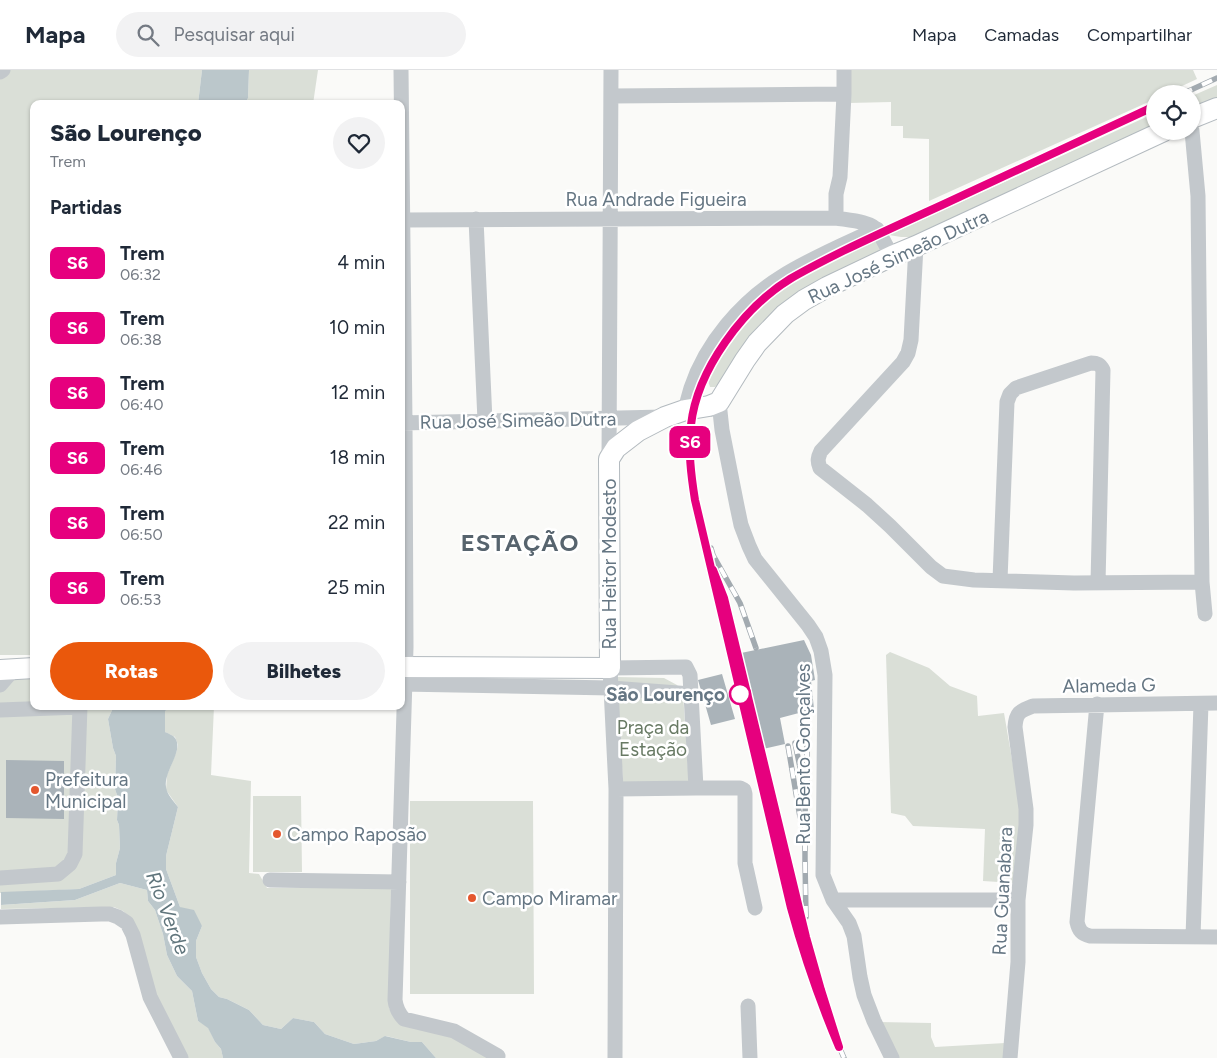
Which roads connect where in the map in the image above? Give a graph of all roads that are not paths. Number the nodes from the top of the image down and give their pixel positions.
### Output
1 (3, 70) edge
2 (401, 70) edge
3 (611, 70) edge
4 (844, 70) edge
5 (0, 72) edge
6 (844, 94) junction
7 (612, 96) junction
8 (401, 100) edge
9 (1217, 108) edge
10 (1201, 114) edge
11 (1146, 139) edge
12 (1193, 140) edge
13 (836, 218) junction
14 (476, 219) junction
15 (610, 219) junction
16 (405, 220) edge
17 (877, 229) junction
18 (916, 246) junction
19 (892, 256) junction
20 (720, 402) junction
21 (685, 410) junction
22 (665, 417) junction
23 (610, 418) junction
24 (484, 421) junction
25 (405, 423) edge
26 (609, 459) junction
27 (1000, 580) junction
28 (1202, 582) junction
29 (1098, 583) junction
30 (1205, 614) dead end
31 (5, 668) edge
32 (30, 668) edge
33 (610, 668) junction
34 (405, 676) edge
35 (405, 676) edge
36 (0, 685) edge
37 (611, 688) junction
38 (691, 694) junction
39 (1217, 703) edge
40 (1097, 704) junction
41 (1201, 704) junction
42 (30, 708) edge
43 (0, 710) edge
44 (80, 710) edge
45 (402, 710) edge
46 (1015, 727) joint
47 (696, 788) junction
48 (616, 789) junction
49 (0, 878) edge
50 (270, 880) dead end
51 (399, 882) junction
52 (832, 900) junction
53 (1018, 900) junction
54 (755, 908) dead end
55 (0, 918) edge
56 (1193, 937) junction
57 (1217, 937) edge
58 (748, 1006) dead end
59 (498, 1056) dead end
60 (180, 1058) edge
61 (615, 1058) edge
62 (750, 1058) edge
63 (892, 1058) edge
64 (1010, 1058) edge

1 - 5 street
2 - 8 street
3 - 7 street, Rua Heitor Modesto
4 - 6 street
6 - 7 street
6 - 13 street
7 - 15 street, Rua Heitor Modesto
9 - 10 main road
11 - 18 main road, Rua José Simeão Dutra
12 - 28 street
13 - 15 street, Rua Andrade Figueira
13 - 17 street, Rua Andrade Figueira
14 - 15 street, Rua Andrade Figueira
14 - 16 street, Rua Andrade Figueira
14 - 24 street
15 - 23 street, Rua Heitor Modesto
17 - 19 street
17 - 21 street
18 - 19 main road, Rua José Simeão Dutra
18 - 27 street
19 - 20 main road, Rua José Simeão Dutra
20 - 21 main road, Rua José Simeão Dutra
20 - 52 street, Rua Bento Gonçalves
21 - 22 main road, Rua José Simeão Dutra
22 - 23 street, Rua José Simeão Dutra
22 - 26 main road, Rua José Simeão Dutra
23 - 24 street, Rua José Simeão Dutra
23 - 26 street, Rua Heitor Modesto
24 - 25 street, Rua José Simeão Dutra
26 - 33 main road, Rua Heitor Modesto
27 - 29 street
27 - 29 street
28 - 29 street
28 - 30 street
31 - 32 main road
31 - 36 street
33 - 34 main road
33 - 37 street, Rua Heitor Modesto
33 - 38 street
35 - 37 street
37 - 38 street
37 - 48 street, Rua Heitor Modesto
38 - 47 street
39 - 41 street, Alameda G
40 - 41 street, Alameda G
40 - 46 street, Alameda G
40 - 56 street
41 - 56 street
42 - 43 street
44 - 49 street
45 - 51 street
46 - 53 street, Rua Guanabara
47 - 48 street
47 - 54 street
48 - 61 street, Rua Heitor Modesto
50 - 51 street
51 - 59 street
52 - 53 street
52 - 63 street, Rua Bento Gonçalves
53 - 64 street, Rua Guanabara
55 - 60 street
56 - 57 street
58 - 62 street

